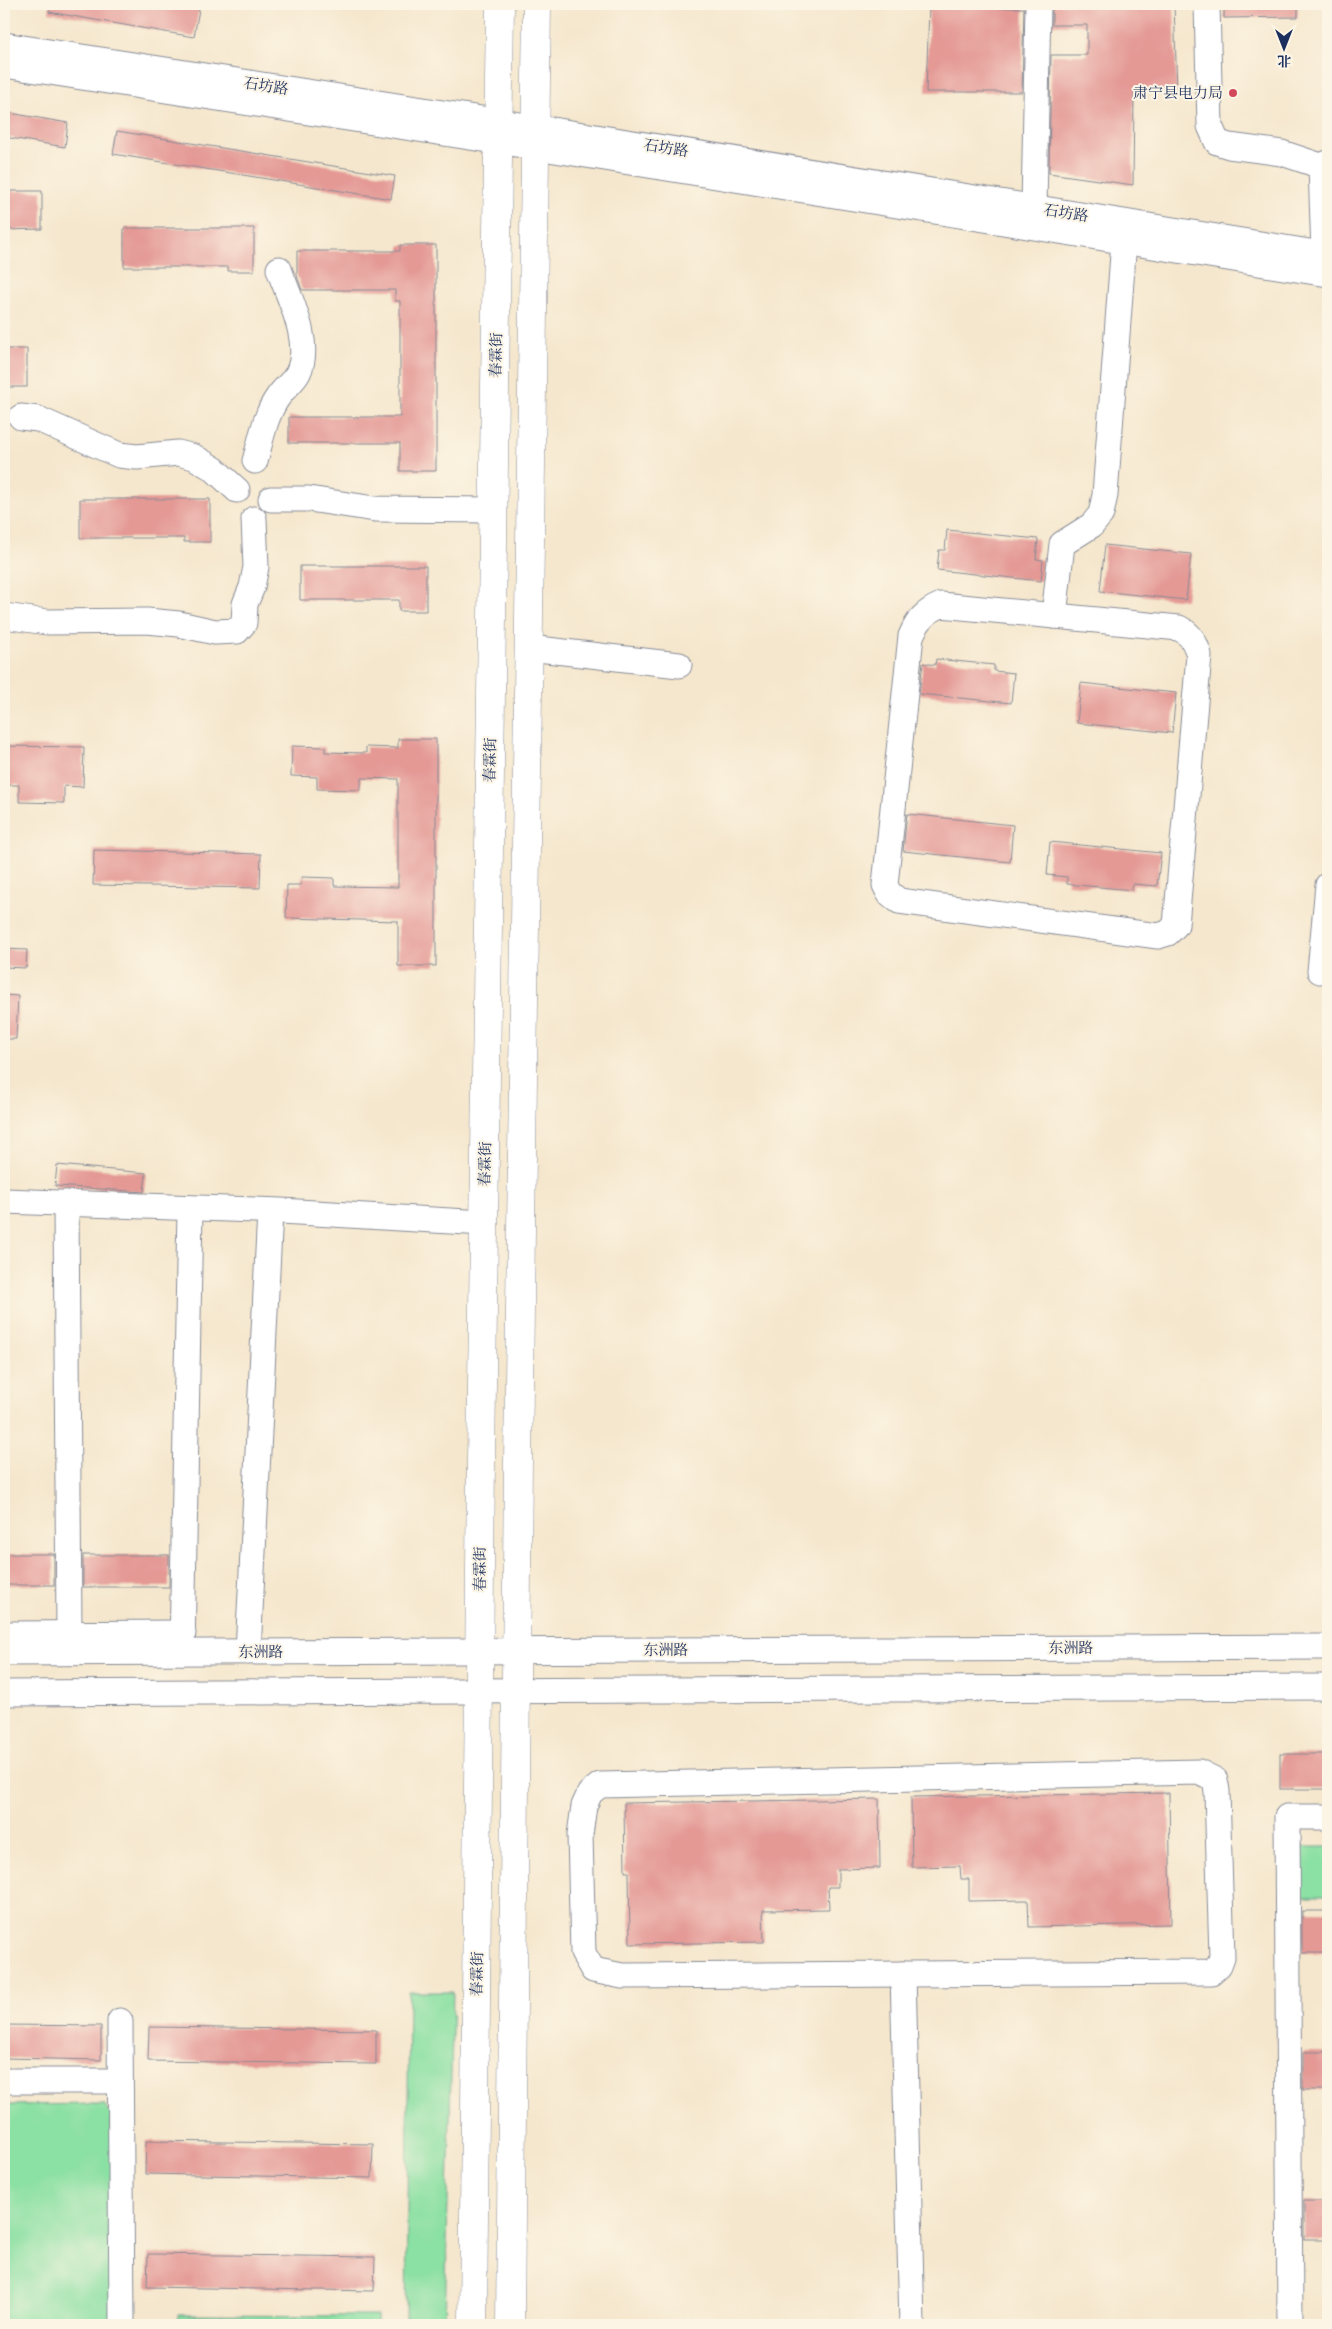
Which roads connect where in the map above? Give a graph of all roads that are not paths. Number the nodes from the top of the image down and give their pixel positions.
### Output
1 (500, 4) edge
2 (537, 4) edge
3 (1038, 4) edge
4 (1207, 4) edge
5 (4, 45) edge
6 (4, 65) edge
7 (499, 132) junction
8 (536, 137) junction
9 (1324, 165) edge
10 (1034, 207) junction
11 (1124, 241) junction
12 (1327, 261) edge
13 (279, 269) dead end
14 (21, 417) dead end
15 (255, 461) junction
16 (237, 490) junction
17 (271, 499) junction
18 (494, 510) junction
19 (254, 519) junction
20 (4, 616) edge
21 (1054, 616) junction
22 (529, 648) junction
23 (679, 665) dead end
24 (1328, 885) edge
25 (1320, 971) dead end
26 (4, 1201) edge
27 (66, 1203) junction
28 (190, 1208) junction
29 (270, 1211) junction
30 (484, 1223) junction
31 (4, 1634) edge
32 (70, 1634) junction
33 (182, 1643) junction
34 (1328, 1647) edge
35 (517, 1650) junction
36 (480, 1651) junction
37 (248, 1652) junction
38 (4, 1653) edge
39 (1328, 1687) edge
40 (480, 1691) junction
41 (517, 1691) junction
42 (4, 1693) edge
43 (1328, 1817) edge
44 (903, 1974) junction
45 (120, 2021) dead end
46 (4, 2081) edge
47 (120, 2081) junction
48 (122, 2325) edge
49 (473, 2325) edge
50 (510, 2325) edge
51 (912, 2325) edge
52 (1290, 2325) edge

1 - 7 main road, 春霖街
2 - 8 main road
3 - 10 street
4 - 9 street
5 - 7 street, 石坊路
6 - 7 street, 石坊路
7 - 8 street, 石坊路
7 - 18 main road, 春霖街
8 - 10 street, 石坊路
8 - 11 street, 石坊路
8 - 22 main road
9 - 12 street
10 - 12 street, 石坊路
11 - 12 street, 石坊路
11 - 21 street
13 - 15 street
14 - 16 street
15 - 16 street
15 - 17 street
16 - 19 street
17 - 18 street
17 - 19 street
18 - 30 main road, 春霖街
19 - 20 street
21 - 21 street
22 - 23 street
22 - 35 main road
24 - 25 street
26 - 27 street
27 - 28 street
27 - 32 street
28 - 29 street
28 - 33 street
29 - 30 street
29 - 37 street
30 - 36 main road, 春霖街
31 - 32 street
32 - 33 street
33 - 37 street, 东洲路
33 - 38 street, 东洲路
34 - 35 street, 东洲路
35 - 36 street, 东洲路
35 - 41 main road
36 - 37 street, 东洲路
36 - 40 main road, 春霖街
39 - 41 street
40 - 41 street
40 - 42 street
40 - 49 main road, 春霖街
41 - 50 main road
43 - 52 street
44 - 44 street
44 - 51 street
45 - 47 street
46 - 47 street
47 - 48 street

